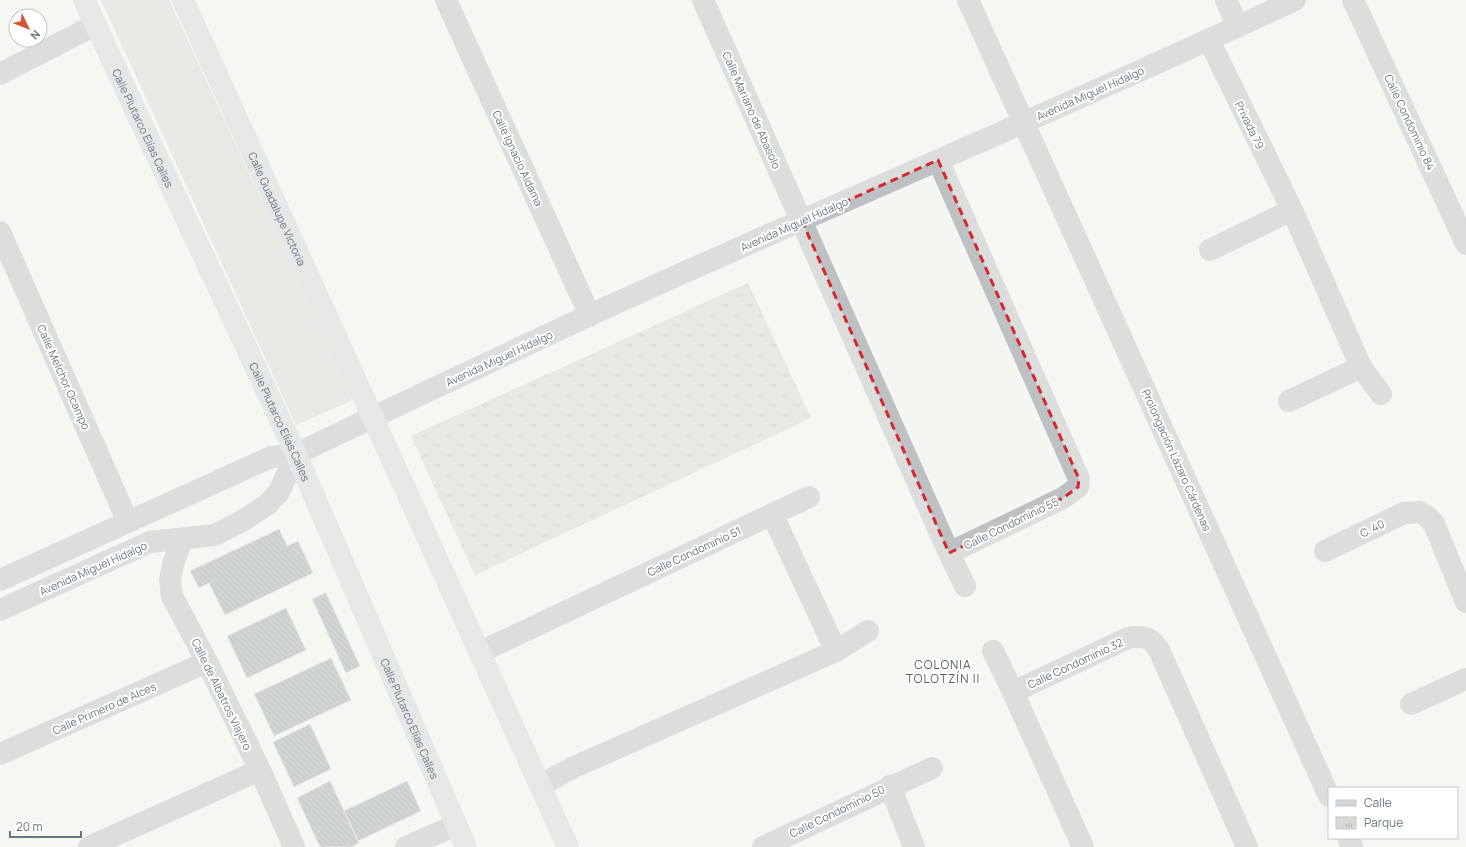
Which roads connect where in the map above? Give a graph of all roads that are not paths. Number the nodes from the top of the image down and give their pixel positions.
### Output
1 (84, 0) edge
2 (183, 0) edge
3 (446, 0) edge
4 (703, 0) edge
5 (968, 0) edge
6 (1226, 0) edge
7 (1295, 0) edge
8 (1353, 0) edge
9 (95, 25) junction
10 (1238, 27) junction
11 (1209, 40) junction
12 (0, 74) edge
13 (1025, 123) junction
14 (938, 160) junction
15 (1292, 210) junction
16 (802, 221) junction
17 (0, 232) edge
18 (1466, 244) edge
19 (1210, 250) dead end
20 (590, 316) junction
21 (1361, 367) junction
22 (1381, 394) dead end
23 (1289, 401) dead end
24 (373, 418) junction
25 (296, 454) junction
26 (809, 497) dead end
27 (772, 514) junction
28 (128, 522) junction
29 (182, 539) junction
30 (1325, 551) dead end
31 (949, 554) junction
32 (0, 580) edge
33 (965, 586) dead end
34 (1466, 602) edge
35 (0, 610) edge
36 (868, 631) dead end
37 (836, 651) junction
38 (480, 652) junction
39 (993, 652) dead end
40 (207, 662) junction
41 (1466, 679) edge
42 (1013, 692) junction
43 (1411, 704) dead end
44 (0, 754) edge
45 (932, 768) dead end
46 (260, 770) junction
47 (541, 785) junction
48 (890, 786) junction
49 (1328, 794) edge
50 (456, 825) junction
51 (89, 847) edge
52 (294, 847) edge
53 (406, 847) edge
54 (466, 847) edge
55 (568, 847) edge
56 (763, 847) edge
57 (914, 847) edge
58 (1083, 847) edge
59 (1247, 847) edge

1 - 9 main road, Calle Plutarco Elías Calles
2 - 24 main road, Calle Guadalupe Victoria
3 - 20 street, Calle Ignacio Aldama
4 - 16 street, Calle Mariano de Abasolo
5 - 13 street, Prolongación Lázaro Cárdenas
6 - 10 street
7 - 10 street, Avenida Miguel Hidalgo
8 - 18 street, Calle Condominio 84
9 - 12 street
9 - 25 main road, Calle Plutarco Elías Calles
10 - 11 street, Avenida Miguel Hidalgo
11 - 13 street, Avenida Miguel Hidalgo
11 - 15 street, Privada 79
13 - 14 street, Avenida Miguel Hidalgo
13 - 49 street, Prolongación Lázaro Cárdenas
14 - 16 street, Avenida Miguel Hidalgo
14 - 31 street, Calle Condominio 55
15 - 19 street
15 - 21 street, Privada 79
16 - 20 street, Avenida Miguel Hidalgo
16 - 31 street
17 - 28 street, Calle Melchor Ocampo
20 - 24 street, Avenida Miguel Hidalgo
21 - 22 street, Privada 79
21 - 23 street
24 - 25 street, Avenida Miguel Hidalgo
24 - 38 main road
25 - 28 street, Avenida Miguel Hidalgo
25 - 29 street, Avenida Miguel Hidalgo
25 - 50 main road, Calle Plutarco Elías Calles
26 - 27 street, Calle Condominio 51
27 - 37 street
27 - 38 street, Calle Condominio 51
28 - 32 street, Avenida Miguel Hidalgo
29 - 35 street, Avenida Miguel Hidalgo
29 - 40 street, Calle de Albatros Viajero
30 - 34 street, C. 40
31 - 33 street
36 - 37 street
37 - 47 street
38 - 47 main road
39 - 42 street
40 - 44 street, Calle Primero de Alces
40 - 46 street, Calle de Albatros Viajero
41 - 43 street
42 - 58 street
42 - 59 street, Calle Condominio 32
45 - 48 street, Calle Condominio 50
46 - 51 street
46 - 52 street, Calle de Albatros Viajero
47 - 55 main road
48 - 56 street, Calle Condominio 50
48 - 57 street, Calle Condominio 50
50 - 53 street
50 - 54 main road, Calle Plutarco Elías Calles

